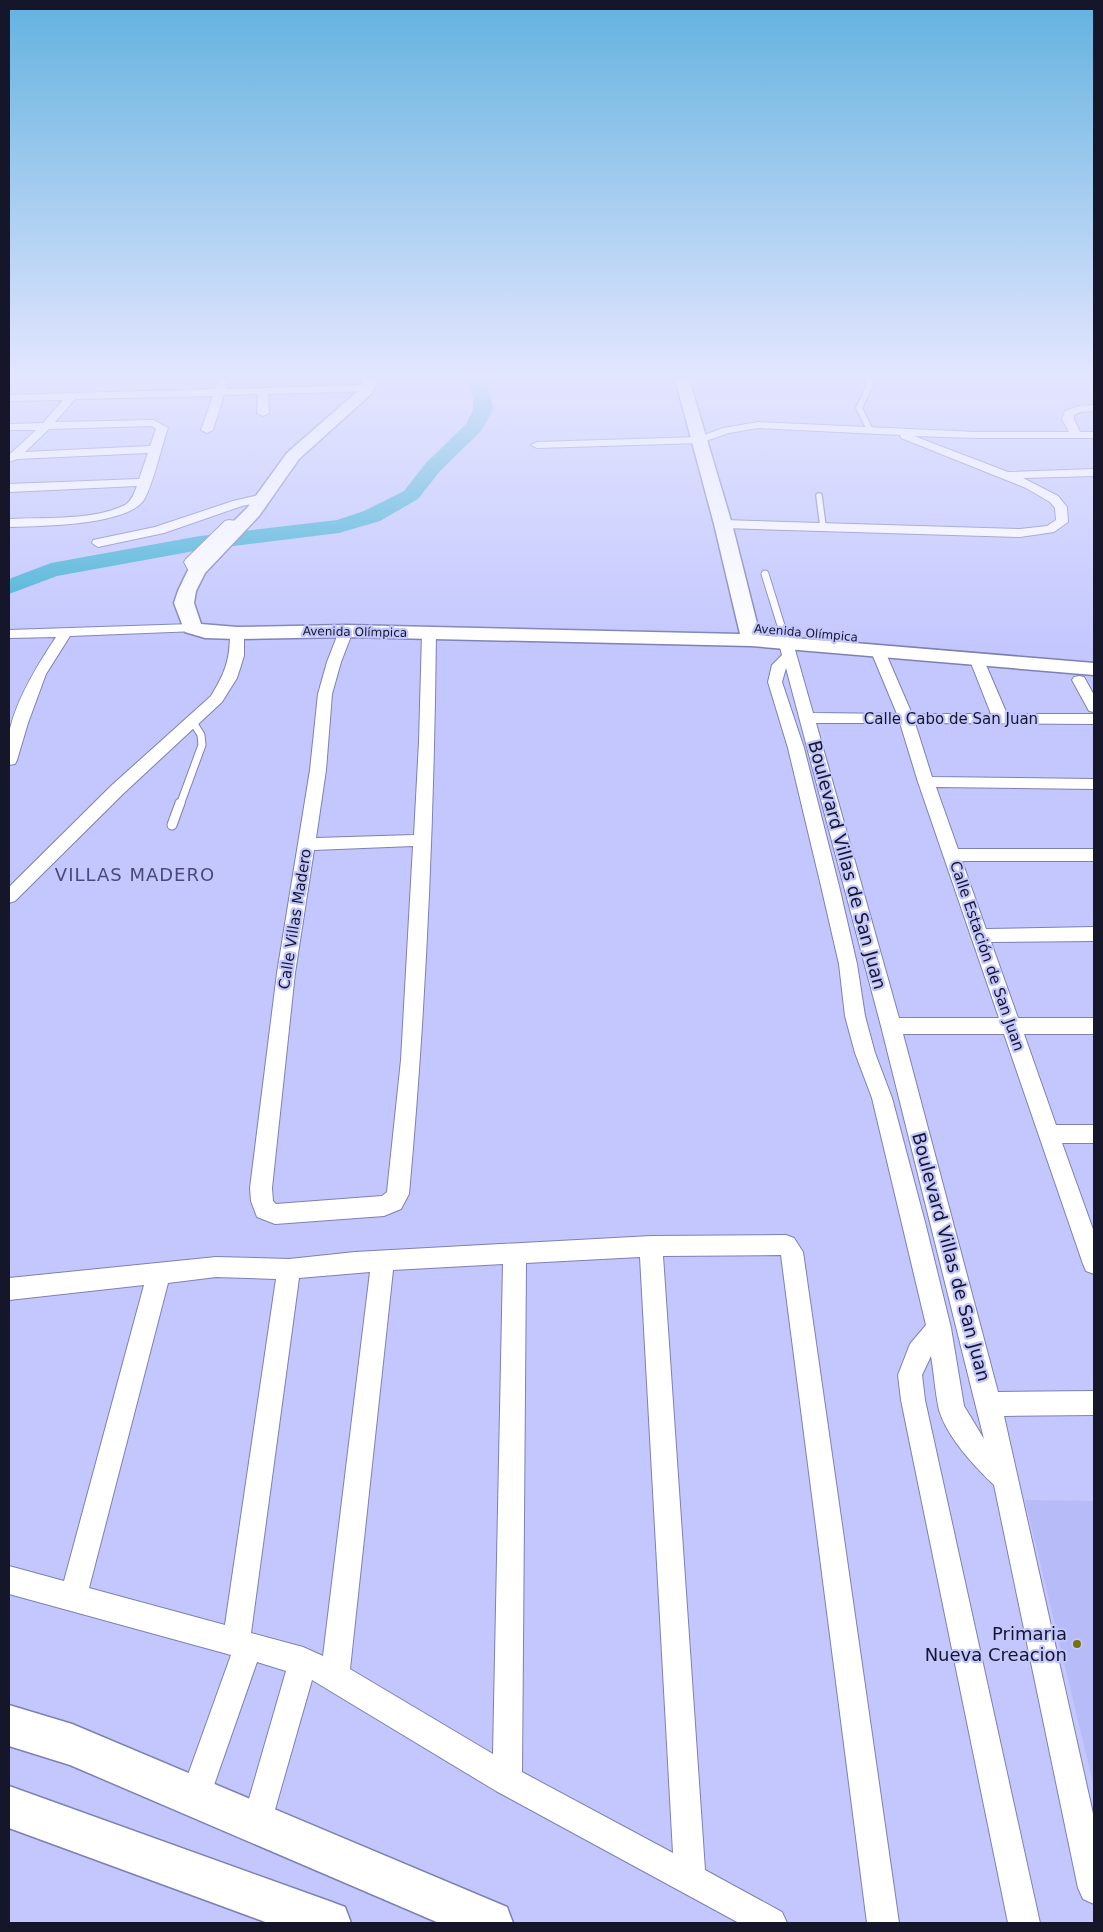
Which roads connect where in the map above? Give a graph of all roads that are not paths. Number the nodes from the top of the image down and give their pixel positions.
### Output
1 (148, 469) edge
2 (284, 469) edge
3 (708, 469) edge
4 (991, 469) edge
5 (1094, 472) edge
6 (1006, 475) junction
7 (143, 482) junction
8 (9, 488) edge
9 (819, 496) dead end
10 (263, 498) junction
11 (9, 523) edge
12 (723, 524) junction
13 (823, 526) junction
14 (98, 543) dead end
15 (765, 574) dead end
16 (192, 628) junction
17 (346, 631) junction
18 (66, 632) junction
19 (237, 633) junction
20 (430, 633) junction
21 (9, 634) edge
22 (750, 634) junction
23 (786, 643) junction
24 (877, 649) junction
25 (976, 658) junction
26 (1094, 658) edge
27 (1086, 675) edge
28 (1094, 708) edge
29 (807, 718) junction
30 (906, 718) junction
31 (1001, 719) junction
32 (1094, 719) edge
33 (193, 722) junction
34 (9, 760) edge
35 (926, 782) junction
36 (1094, 784) edge
37 (172, 825) dead end
38 (422, 840) junction
39 (307, 844) junction
40 (952, 855) junction
41 (1094, 855) edge
42 (9, 897) edge
43 (1094, 934) edge
44 (981, 936) junction
45 (890, 1026) junction
46 (1012, 1026) junction
47 (1094, 1026) edge
48 (1050, 1134) junction
49 (1094, 1134) edge
50 (265, 1210) joint
51 (651, 1246) junction
52 (515, 1254) junction
53 (1093, 1259) edge
54 (384, 1261) junction
55 (289, 1269) junction
56 (159, 1273) junction
57 (9, 1290) edge
58 (939, 1328) junction
59 (1094, 1403) edge
60 (989, 1404) junction
61 (1005, 1478) junction
62 (9, 1580) edge
63 (73, 1598) junction
64 (242, 1645) junction
65 (303, 1661) junction
66 (335, 1676) junction
67 (9, 1726) edge
68 (507, 1780) junction
69 (195, 1797) junction
70 (9, 1807) edge
71 (257, 1823) junction
72 (690, 1880) junction
73 (1094, 1888) edge
74 (306, 1920) edge
75 (490, 1923) edge
76 (770, 1923) edge
77 (883, 1923) edge
78 (1024, 1923) edge

1 - 7 street
2 - 10 street
3 - 12 street
4 - 6 street
5 - 6 street
6 - 13 street
7 - 8 street
7 - 11 street
9 - 13 lane
10 - 14 street
10 - 16 street
12 - 13 street
12 - 22 street
15 - 23 lane
16 - 18 street
16 - 19 street, Avenida Olímpica
17 - 19 street, Avenida Olímpica
17 - 20 street, Avenida Olímpica
17 - 39 street, Calle Villas Madero
18 - 21 street
18 - 34 street
19 - 33 street
20 - 22 street, Avenida Olímpica
20 - 38 street
22 - 23 street, Avenida Olímpica
23 - 24 street, Avenida Olímpica
23 - 26 street, Avenida Olímpica
23 - 29 street, Boulevard Villas de San Juan
23 - 58 street
24 - 25 street, Avenida Olímpica
24 - 30 street, Calle Estación de San Juan
25 - 27 street, Avenida Olímpica
25 - 31 street
27 - 28 street
29 - 30 street, Calle Cabo de San Juan
29 - 45 street, Boulevard Villas de San Juan
30 - 31 street, Calle Cabo de San Juan
30 - 35 street, Calle Estación de San Juan
31 - 32 street, Calle Cabo de San Juan
33 - 37 lane
33 - 42 street
35 - 36 street
35 - 40 street, Calle Estación de San Juan
38 - 39 street
38 - 50 street
39 - 50 street, Calle Villas Madero
40 - 41 street
40 - 44 street, Calle Estación de San Juan
43 - 44 street
44 - 46 street, Calle Estación de San Juan
45 - 46 street
45 - 60 street, Boulevard Villas de San Juan
46 - 47 street
46 - 48 street, Calle Estación de San Juan
48 - 49 street
48 - 53 street, Calle Estación de San Juan
51 - 52 street
51 - 72 street
51 - 77 street
52 - 54 street
52 - 68 street
54 - 55 street
54 - 66 street
55 - 56 street
55 - 64 street
56 - 57 street
56 - 63 street
58 - 61 street
58 - 78 street
59 - 60 street
60 - 61 street, Boulevard Villas de San Juan
61 - 73 street, Boulevard Villas de San Juan
62 - 63 street
63 - 64 street
64 - 65 street
64 - 69 street
65 - 66 street
65 - 71 street
66 - 68 street
67 - 69 street
68 - 72 street
69 - 71 street
70 - 74 street
71 - 75 street
72 - 76 street

